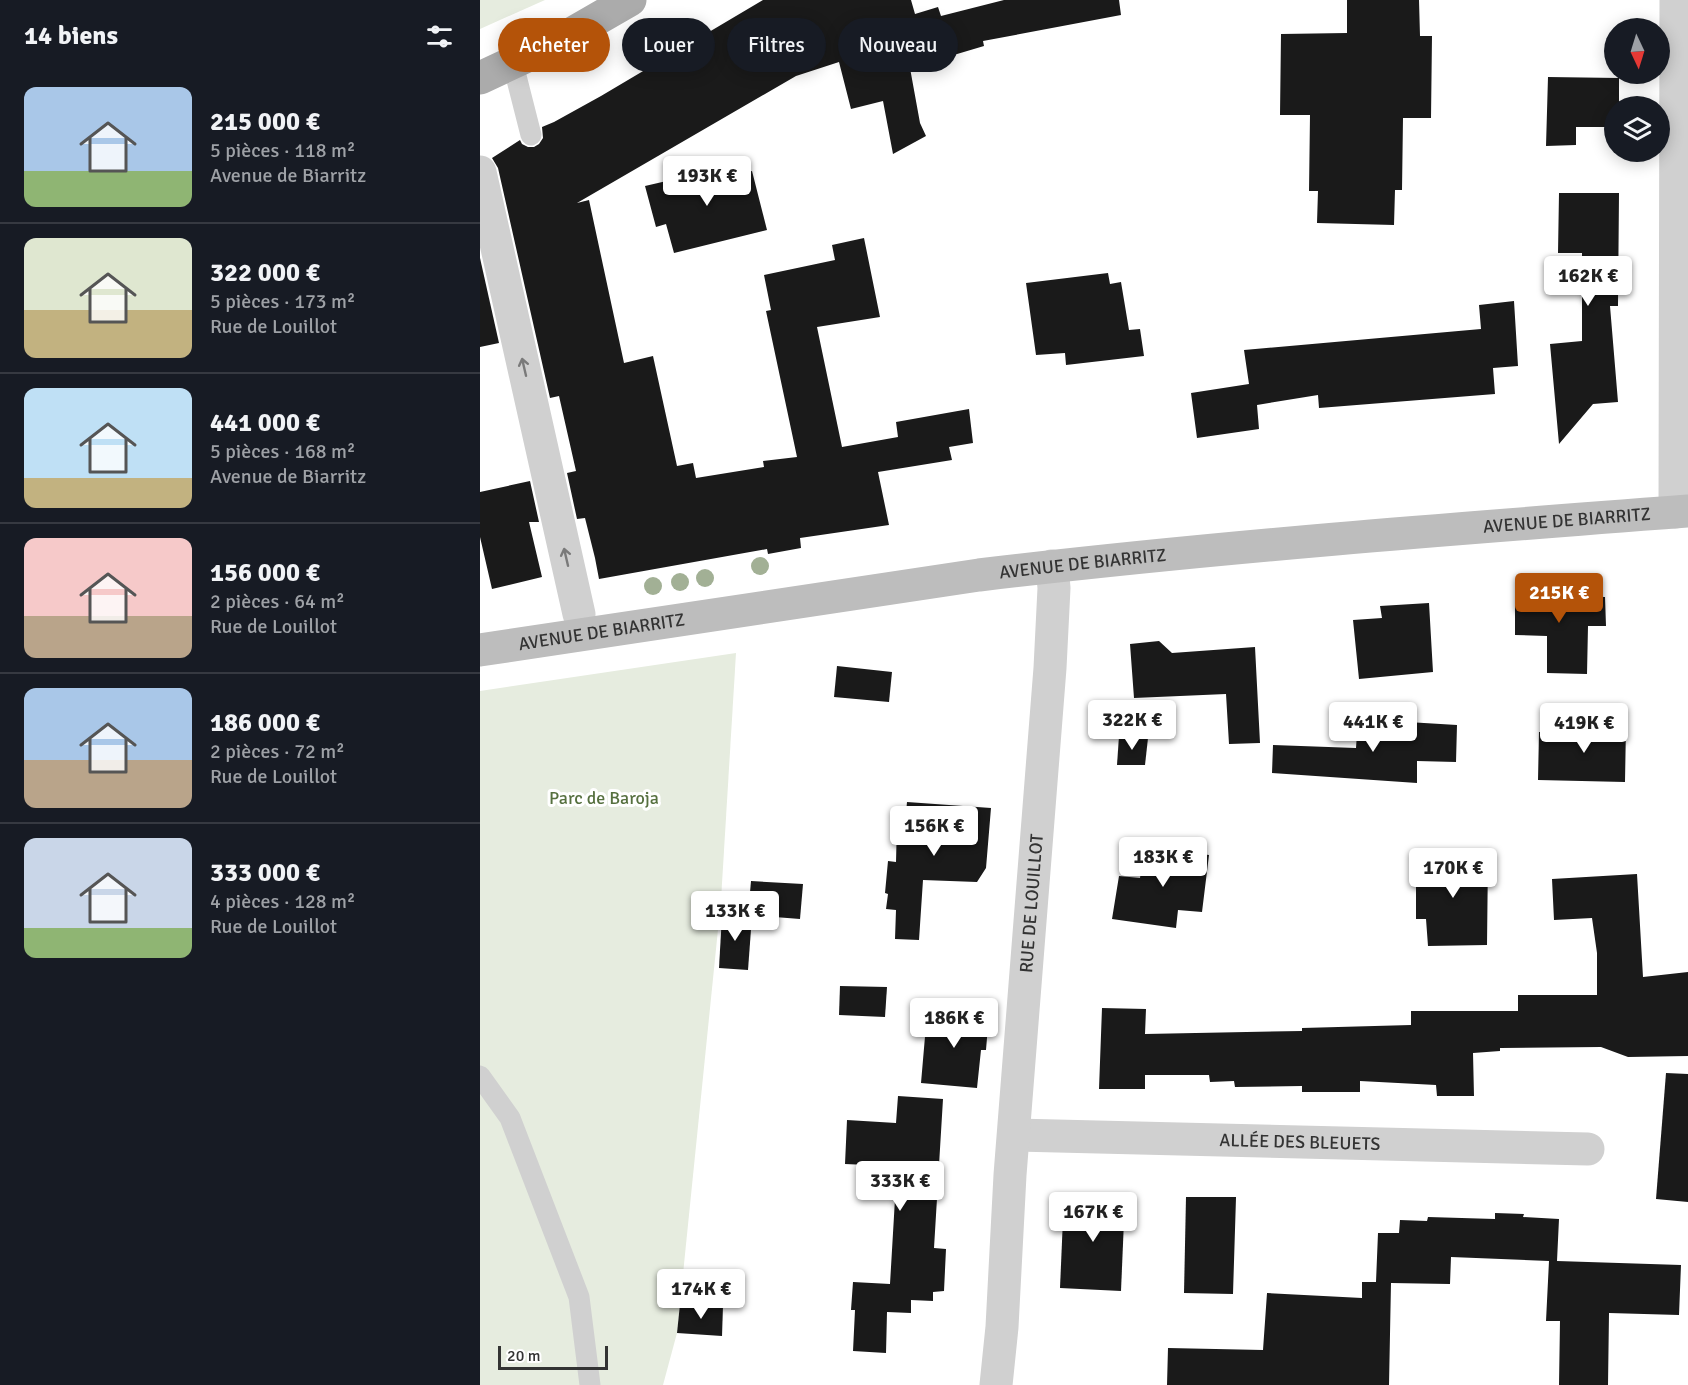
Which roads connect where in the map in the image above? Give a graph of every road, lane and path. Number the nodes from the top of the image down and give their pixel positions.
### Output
1 (630, 0) edge
2 (1676, 0) edge
3 (599, 18) edge
4 (498, 70) edge
5 (515, 72) edge
6 (480, 78) edge
7 (531, 135) dead end
8 (480, 172) edge
9 (1681, 512) edge
10 (1052, 566) junction
11 (579, 614) dead end
12 (480, 650) edge
13 (480, 1076) edge
14 (1014, 1135) junction
15 (1588, 1149) dead end
16 (590, 1385) edge
17 (996, 1385) edge

1 - 3 main road
2 - 9 street
4 - 6 main road
5 - 7 lane
11 -> 8 street
9 - 10 main road, AVENUE DE BIARRITZ
10 - 12 main road, AVENUE DE BIARRITZ
10 - 14 street, RUE DE LOUILLOT
13 - 16 lane
14 - 15 street, ALLÉE DES BLEUETS
14 - 17 street, RUE DE LOUILLOT

